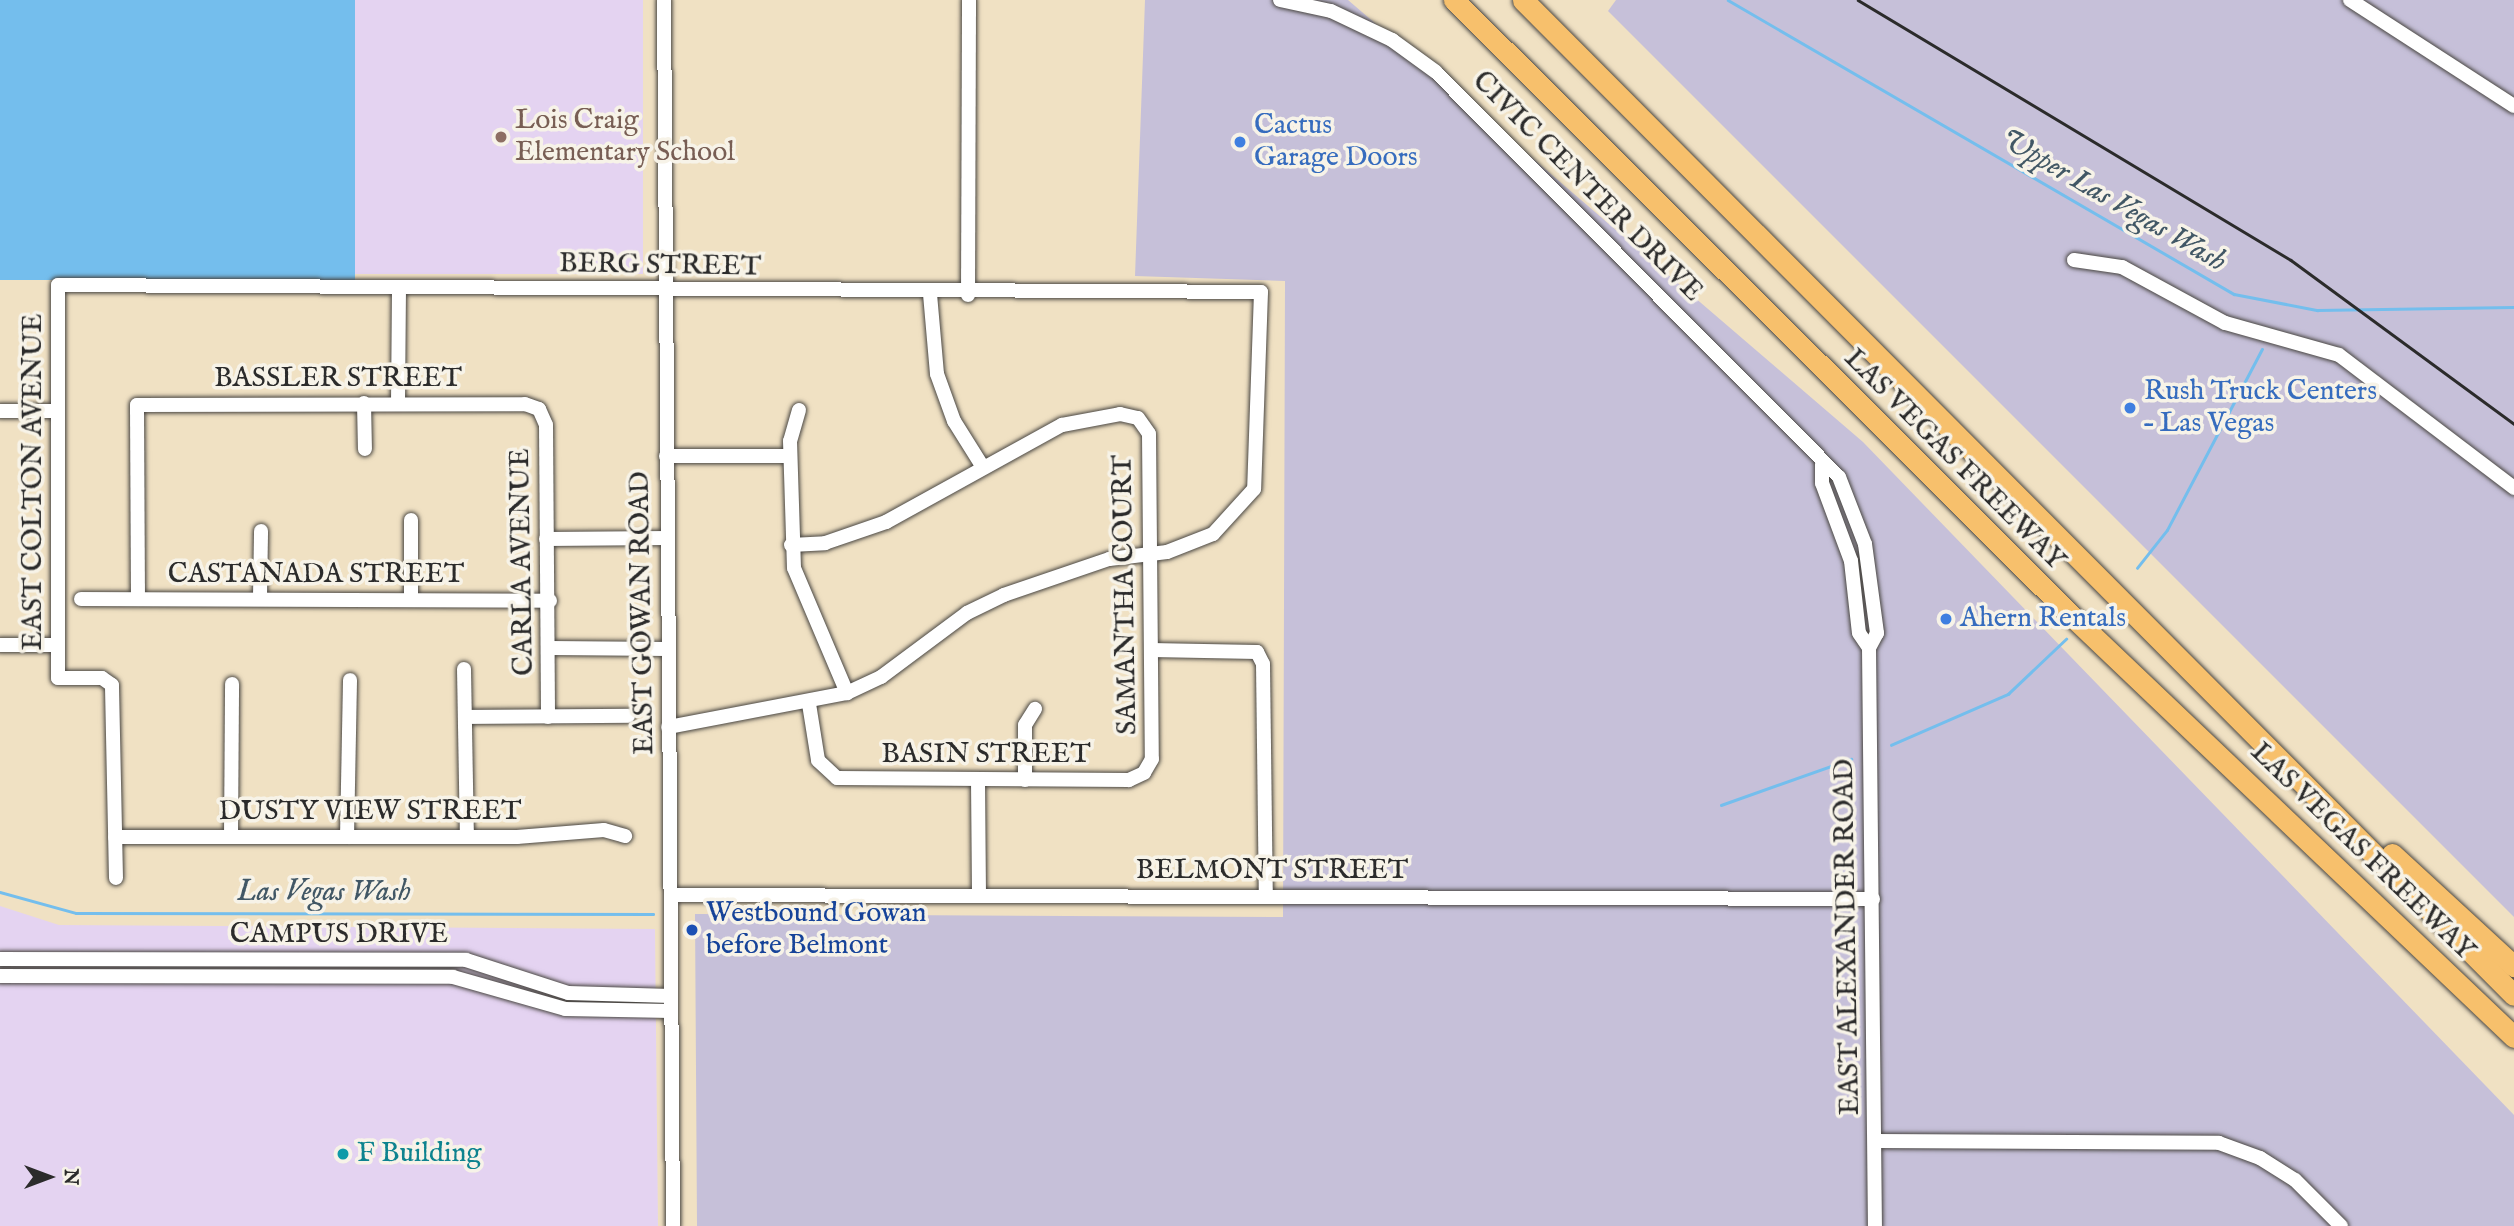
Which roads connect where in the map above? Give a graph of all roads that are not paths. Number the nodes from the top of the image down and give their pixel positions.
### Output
1 (664, 0) edge
2 (969, 0) edge
3 (1280, 0) edge
4 (1454, 0) edge
5 (1523, 0) edge
6 (2350, 0) edge
7 (2514, 106) edge
8 (2074, 260) dead end
9 (58, 285) joint
10 (399, 288) junction
11 (662, 290) junction
12 (930, 294) junction
13 (968, 295) junction
14 (364, 403) junction
15 (398, 403) junction
16 (539, 409) joint
17 (799, 410) dead end
18 (0, 411) edge
19 (58, 411) junction
20 (365, 449) dead end
21 (666, 456) junction
22 (790, 456) junction
23 (981, 464) junction
24 (1822, 464) joint
25 (2514, 488) edge
26 (411, 520) dead end
27 (261, 531) dead end
28 (667, 538) junction
29 (546, 539) junction
30 (791, 545) junction
31 (1150, 552) junction
32 (260, 597) junction
33 (138, 598) junction
34 (81, 599) dead end
35 (411, 599) junction
36 (550, 601) junction
37 (0, 645) edge
38 (58, 645) junction
39 (550, 648) junction
40 (668, 649) junction
41 (1151, 650) junction
42 (464, 670) dead end
43 (350, 680) dead end
44 (232, 684) dead end
45 (847, 693) junction
46 (809, 704) junction
47 (1035, 709) dead end
48 (548, 716) junction
49 (628, 716) dead end
50 (465, 717) junction
51 (2250, 725) junction
52 (668, 727) junction
53 (1144, 773) joint
54 (978, 780) junction
55 (1025, 780) junction
56 (625, 836) dead end
57 (116, 837) junction
58 (231, 837) junction
59 (347, 837) junction
60 (467, 837) junction
61 (116, 878) dead end
62 (979, 894) junction
63 (671, 895) junction
64 (1266, 895) junction
65 (1873, 900) junction
66 (0, 959) edge
67 (124, 959) junction
68 (297, 960) junction
69 (2514, 966) edge
70 (0, 976) edge
71 (124, 976) junction
72 (297, 977) junction
73 (2514, 995) edge
74 (671, 996) junction
75 (671, 1011) junction
76 (2492, 1015) junction
77 (2514, 1037) edge
78 (2514, 1043) edge
79 (1875, 1142) junction
80 (673, 1226) edge
81 (1875, 1226) edge
82 (2341, 1226) edge

1 - 11 street, EAST GOWAN ROAD
2 - 13 street
3 - 24 street, CIVIC CENTER DRIVE
4 - 76 highway, LAS VEGAS FREEWAY
5 - 51 highway, LAS VEGAS FREEWAY
6 - 7 street
8 - 25 street
9 - 10 street, BERG STREET
9 - 19 street, EAST COLTON AVENUE
10 - 11 street, BERG STREET
10 - 15 street
11 - 12 street, BERG STREET
11 - 21 street, EAST GOWAN ROAD
12 - 13 street, BERG STREET
12 - 23 street
13 - 31 street, BERG STREET
14 - 15 street, BASSLER STREET
14 - 20 street
14 - 33 street, BASSLER STREET
15 - 16 street, BASSLER STREET
16 - 29 street, CARLA AVENUE
17 - 22 street
18 - 19 street
19 - 38 street, EAST COLTON AVENUE
21 - 22 street
21 - 28 street, EAST GOWAN ROAD
22 - 30 street
23 - 30 street
23 - 31 street, SAMANTHA COURT
24 - 65 street, EAST ALEXANDER ROAD
26 - 35 street
27 - 32 street
28 - 29 street
28 - 40 street, EAST GOWAN ROAD
29 - 36 street, CARLA AVENUE
30 - 45 street
31 - 41 street, SAMANTHA COURT
31 - 45 street
32 - 33 street, CASTANADA STREET
32 - 35 street, CASTANADA STREET
33 - 34 street, CASTANADA STREET
35 - 36 street, CASTANADA STREET
36 - 39 street, CARLA AVENUE
37 - 38 street
38 - 57 street, EAST COLTON AVENUE
39 - 40 street
39 - 48 street, CARLA AVENUE
40 - 52 street, EAST GOWAN ROAD
41 - 53 street, SAMANTHA COURT
41 - 64 street
42 - 50 street
43 - 59 street
44 - 58 street
45 - 46 street
46 - 52 street
46 - 54 street, BASIN STREET
47 - 55 street
48 - 49 street
48 - 50 street
50 - 60 street
51 - 69 highway
51 - 73 highway, LAS VEGAS FREEWAY
52 - 63 street, EAST GOWAN ROAD
53 - 55 street, BASIN STREET
54 - 55 street, BASIN STREET
54 - 62 street
56 - 60 street, DUSTY VIEW STREET
57 - 58 street, DUSTY VIEW STREET
57 - 61 street
58 - 59 street, DUSTY VIEW STREET
59 - 60 street, DUSTY VIEW STREET
62 - 63 street, BELMONT STREET
62 - 64 street, BELMONT STREET
63 - 74 street, EAST GOWAN ROAD
64 - 65 street, BELMONT STREET
65 - 79 street, EAST ALEXANDER ROAD
66 - 67 street, CAMPUS DRIVE
67 - 68 street, CAMPUS DRIVE
67 - 71 street
68 - 72 street
68 - 74 street, CAMPUS DRIVE
70 - 71 street, CAMPUS DRIVE
71 - 72 street, CAMPUS DRIVE
72 - 75 street, CAMPUS DRIVE
74 - 75 street, EAST GOWAN ROAD
75 - 80 street, EAST GOWAN ROAD
76 - 77 highway, LAS VEGAS FREEWAY
76 - 78 highway
79 - 81 street, EAST ALEXANDER ROAD
79 - 82 street

